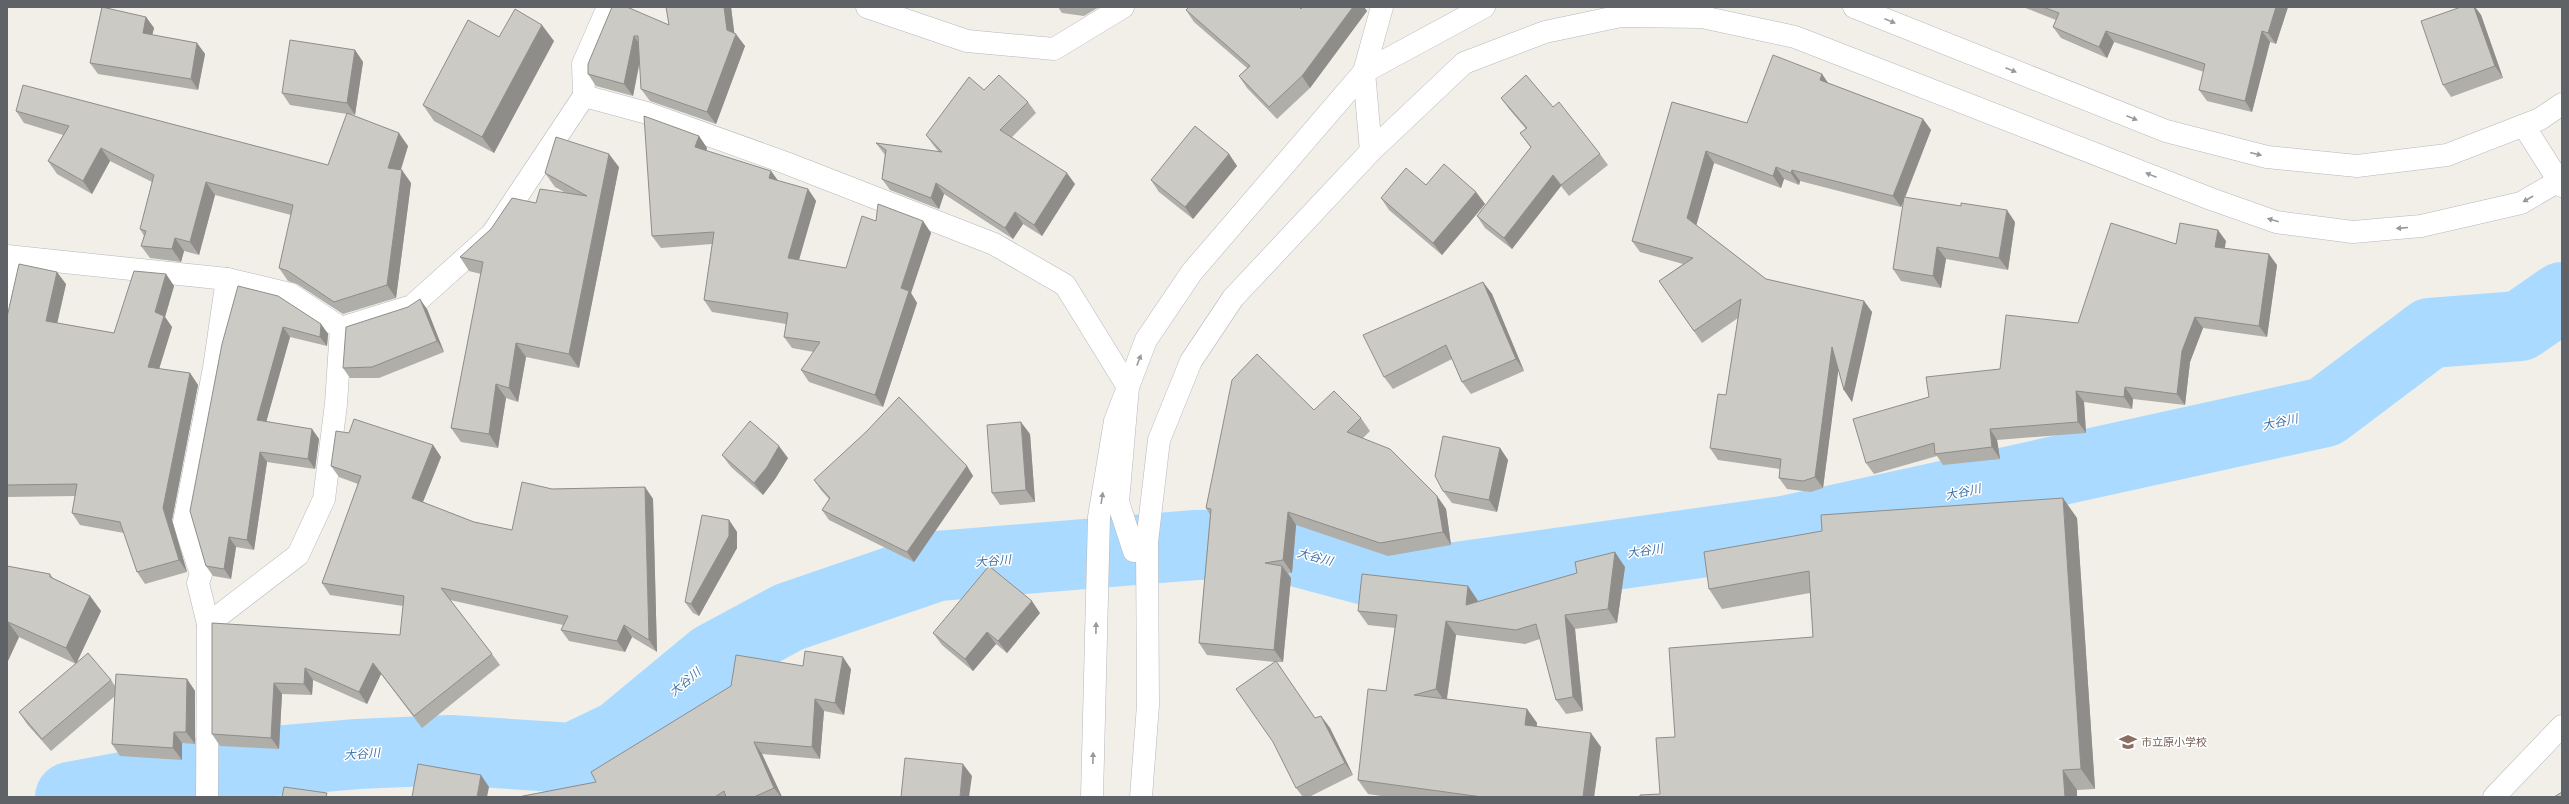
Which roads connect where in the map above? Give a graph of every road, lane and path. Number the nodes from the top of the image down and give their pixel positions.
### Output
1 (608, 7) edge
2 (867, 7) edge
3 (1123, 7) edge
4 (1382, 7) edge
5 (1484, 7) edge
6 (1854, 7) edge
7 (1364, 72) junction
8 (584, 96) junction
9 (2562, 104) edge
10 (2524, 126) junction
11 (1371, 151) junction
12 (2561, 182) edge
13 (14, 257) edge
14 (227, 279) junction
15 (7, 300) edge
16 (341, 328) junction
17 (1128, 387) junction
18 (1134, 551) dead end
19 (208, 624) junction
20 (2562, 726) edge
21 (207, 797) edge
22 (1092, 797) edge
23 (1142, 797) edge
24 (2494, 797) edge

1 - 8 street
2 - 3 street
4 - 7 street
5 - 7 street
6 -> 10 street
7 - 11 street
17 -> 7 street
8 - 16 street
8 - 17 street
9 - 10 street
10 - 12 street
12 -> 11 street
11 - 23 street
13 - 14 street
13 - 15 street
14 - 16 street
14 - 19 street
16 - 19 street
17 - 18 street
22 -> 17 street
19 - 21 street
20 - 24 street

